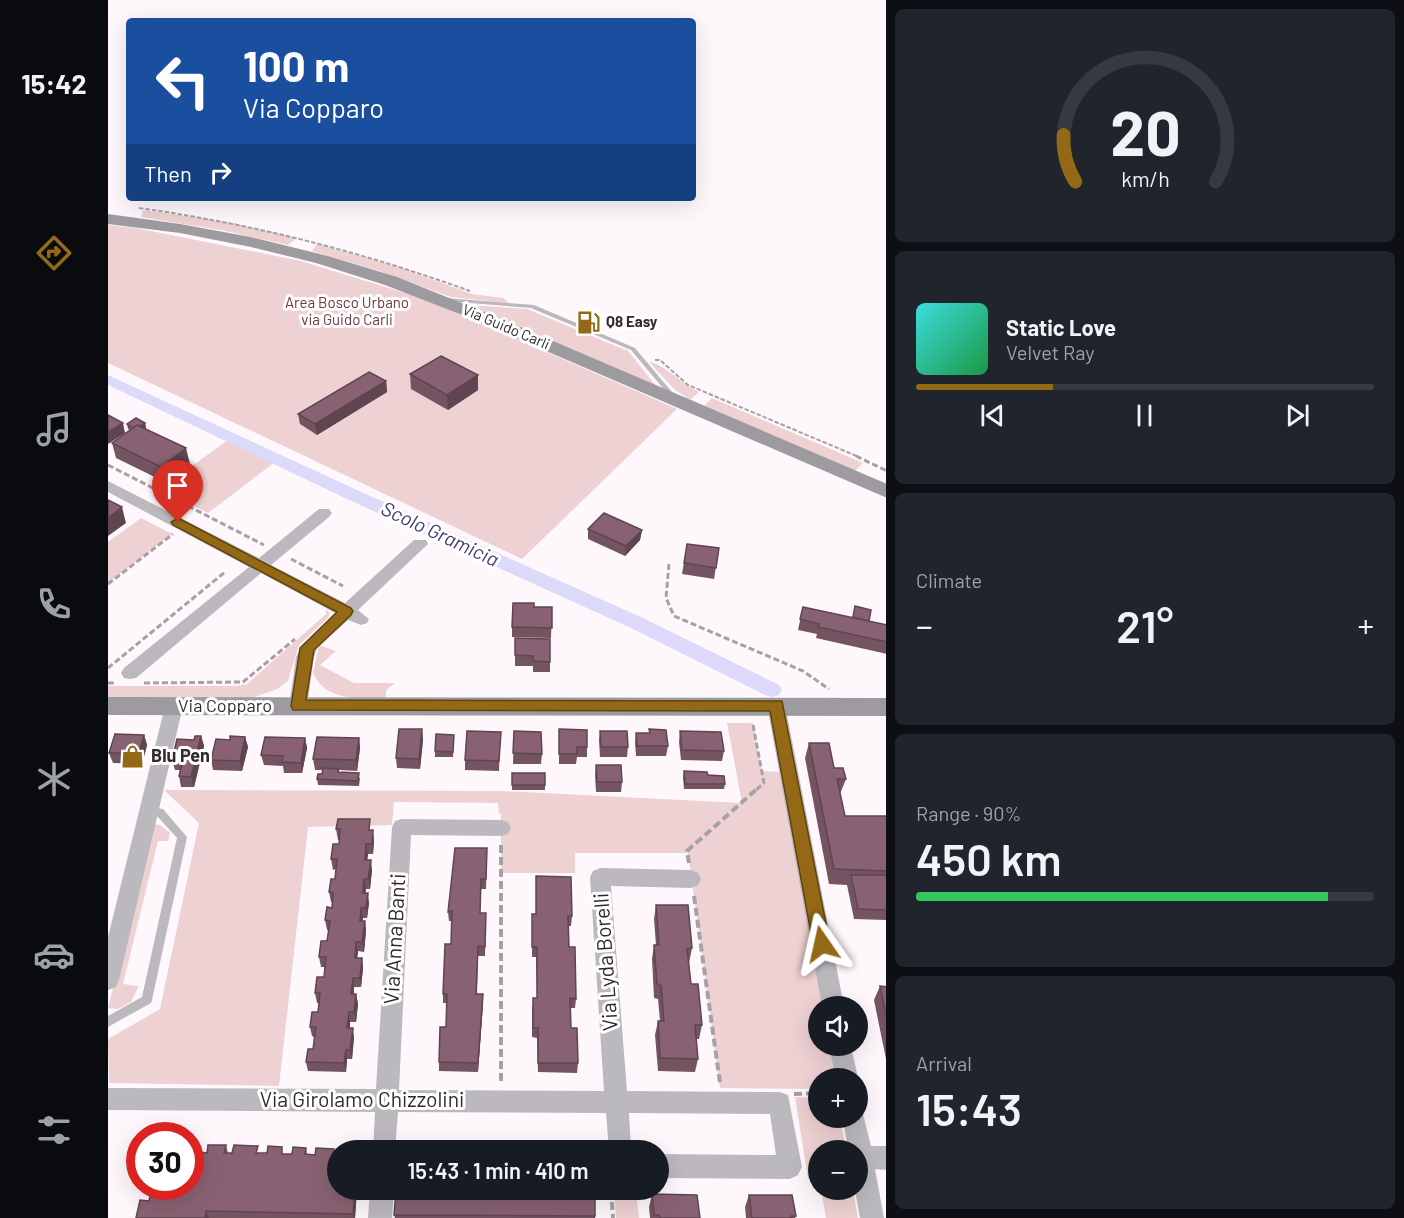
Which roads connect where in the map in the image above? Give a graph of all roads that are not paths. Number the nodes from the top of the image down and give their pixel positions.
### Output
1 (108, 219) edge
2 (442, 300) junction
3 (633, 349) joint
4 (676, 401) junction
5 (108, 486) edge
6 (886, 492) edge
7 (324, 513) dead end
8 (420, 544) dead end
9 (260, 566) junction
10 (346, 611) junction
11 (362, 619) dead end
12 (130, 673) dead end
13 (776, 705) junction
14 (840, 705) junction
15 (886, 705) edge
16 (108, 706) edge
17 (174, 706) junction
18 (298, 706) junction
19 (886, 713) edge
20 (148, 811) junction
21 (501, 828) road end
22 (691, 879) road end
23 (108, 980) edge
24 (831, 996) edge
25 (108, 1022) edge
26 (108, 1099) edge
27 (386, 1101) junction
28 (617, 1102) junction
29 (384, 1140) edge
30 (619, 1140) edge
31 (868, 1157) edge
32 (886, 1158) edge
33 (669, 1166) edge
34 (868, 1196) edge
35 (381, 1200) edge
36 (380, 1218) edge
37 (872, 1218) edge

1 - 2 main road, Via Guido Carli
2 - 3 lane
2 - 4 main road, Via Guido Carli
3 - 4 lane
4 - 6 main road, Via Guido Carli
5 - 9 street
7 - 9 street
8 - 10 street
9 - 10 street
9 - 12 street
10 - 11 street
10 - 18 street
13 - 14 main road, Via Copparo
13 - 18 main road, Via Copparo
13 - 24 street
14 - 15 main road, Via Copparo
14 - 19 lane
16 - 17 main road, Via Copparo
17 - 18 main road, Via Copparo
17 - 20 street
20 - 23 street
20 - 25 lane
21 - 27 street, Via Anna Banti
22 - 28 street, Via Lyda Borelli
26 - 27 street, Via Girolamo Chizzolini
27 - 28 street, Via Girolamo Chizzolini
27 - 29 street, Via Anna Banti
28 - 30 street
28 - 33 street, Via Girolamo Chizzolini
31 - 32 street
34 - 37 street
35 - 36 street

